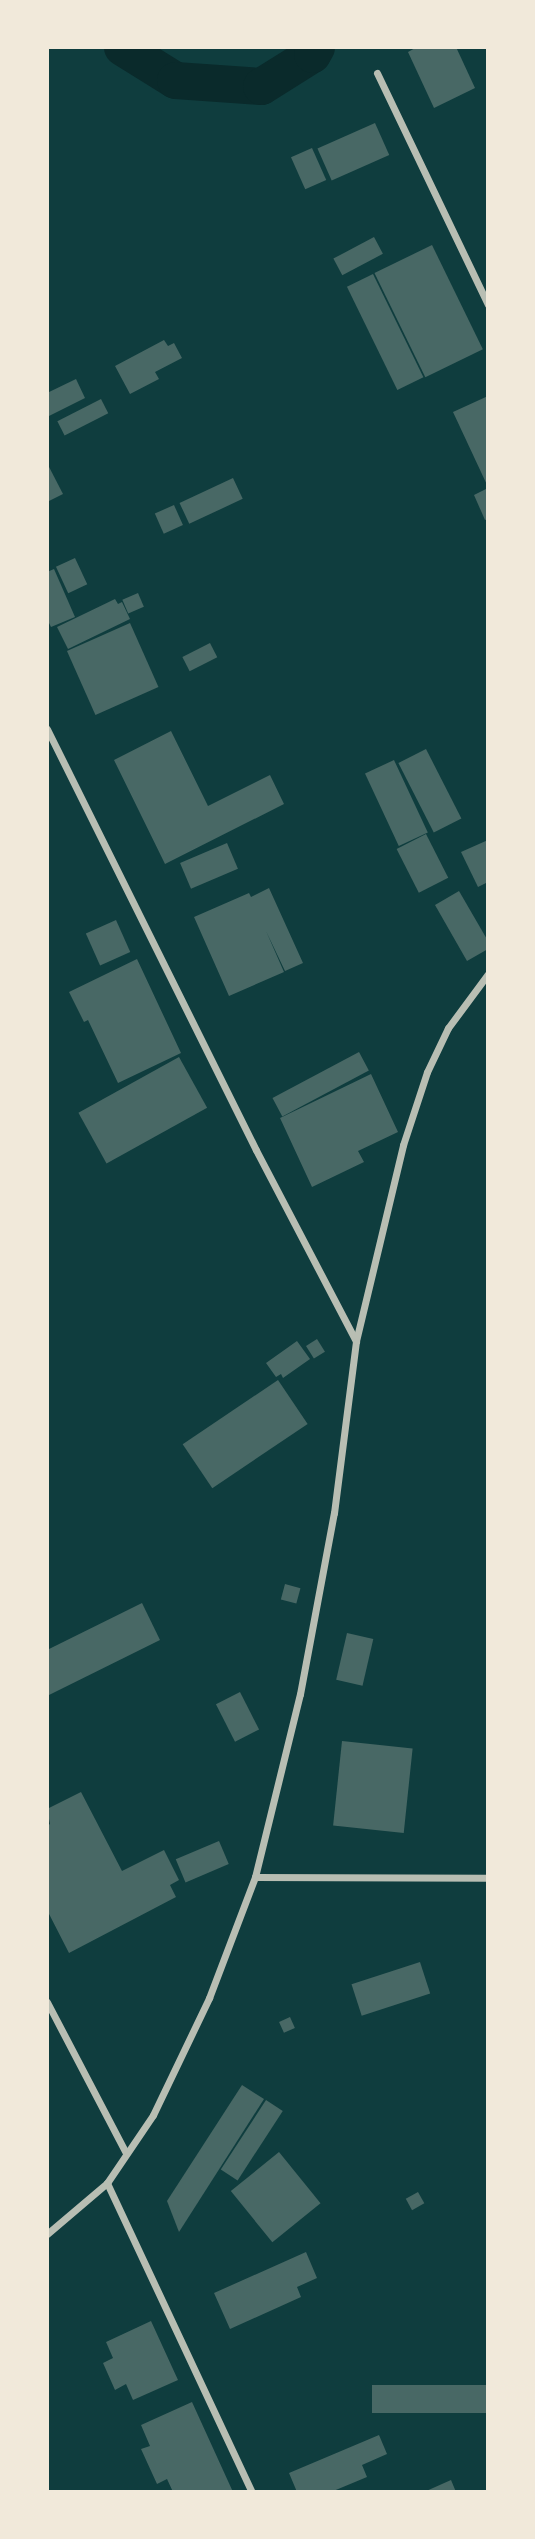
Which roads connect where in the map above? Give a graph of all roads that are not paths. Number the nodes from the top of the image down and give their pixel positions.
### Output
1 (377, 73) dead end
2 (488, 305) edge
3 (47, 729) edge
4 (488, 974) edge
5 (356, 1341) junction
6 (255, 1877) junction
7 (488, 1878) edge
8 (47, 2002) edge
9 (126, 2153) junction
10 (107, 2183) junction
11 (47, 2234) edge
12 (251, 2492) edge

1 - 2 street
3 - 5 street
4 - 5 street
5 - 6 street
6 - 7 street
6 - 9 street
8 - 9 street
9 - 10 street
10 - 11 street
10 - 12 street

